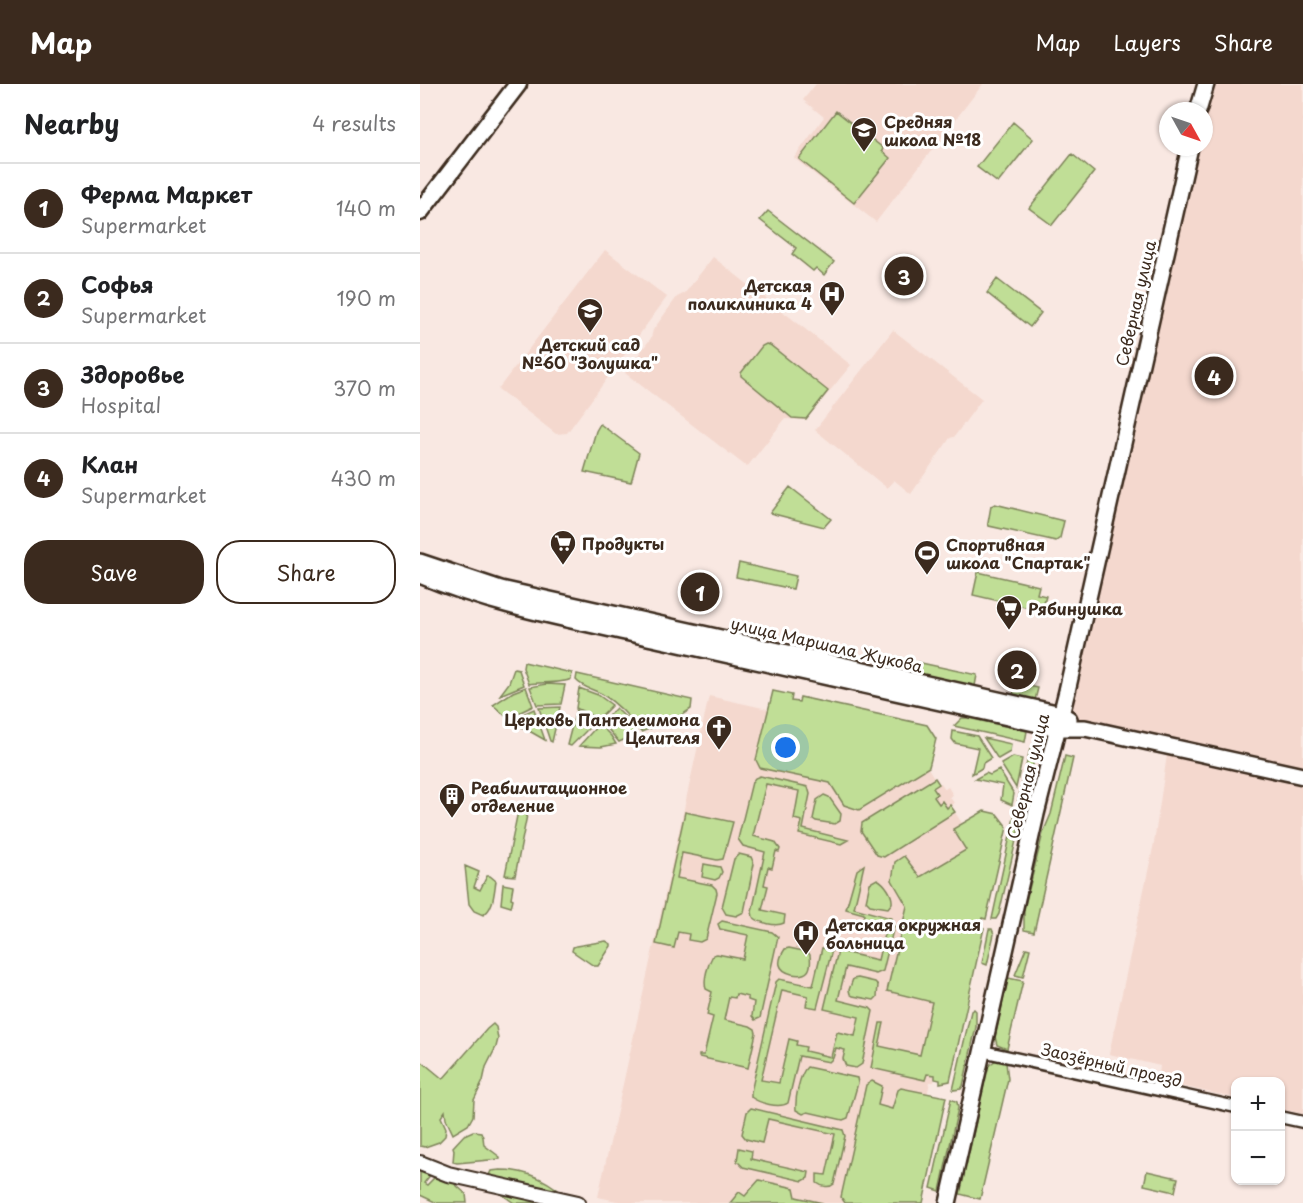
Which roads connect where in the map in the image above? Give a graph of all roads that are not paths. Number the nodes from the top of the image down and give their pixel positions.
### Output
1 (518, 84) edge
2 (1206, 84) edge
3 (1201, 102) edge
4 (1188, 156) edge
5 (420, 212) edge
6 (420, 562) edge
7 (420, 575) edge
8 (983, 704) junction
9 (1059, 721) junction
10 (1303, 776) edge
11 (982, 1051) junction
12 (1231, 1106) edge
13 (1285, 1118) edge
14 (1303, 1122) edge
15 (420, 1163) edge
16 (578, 1203) edge
17 (948, 1203) edge

1 - 5 main road
2 - 3 main road
4 - 9 main road, Северная улица
6 - 8 main road, улица Маршала Жукова
7 - 8 main road, улица Маршала Жукова
8 - 9 main road, улица Маршала Жукова
9 - 10 main road, улица Маршала Жукова
9 - 11 main road, Северная улица
11 - 12 street, Заозёрный проезд
11 - 17 main road, Северная улица
13 - 14 street
15 - 16 street

